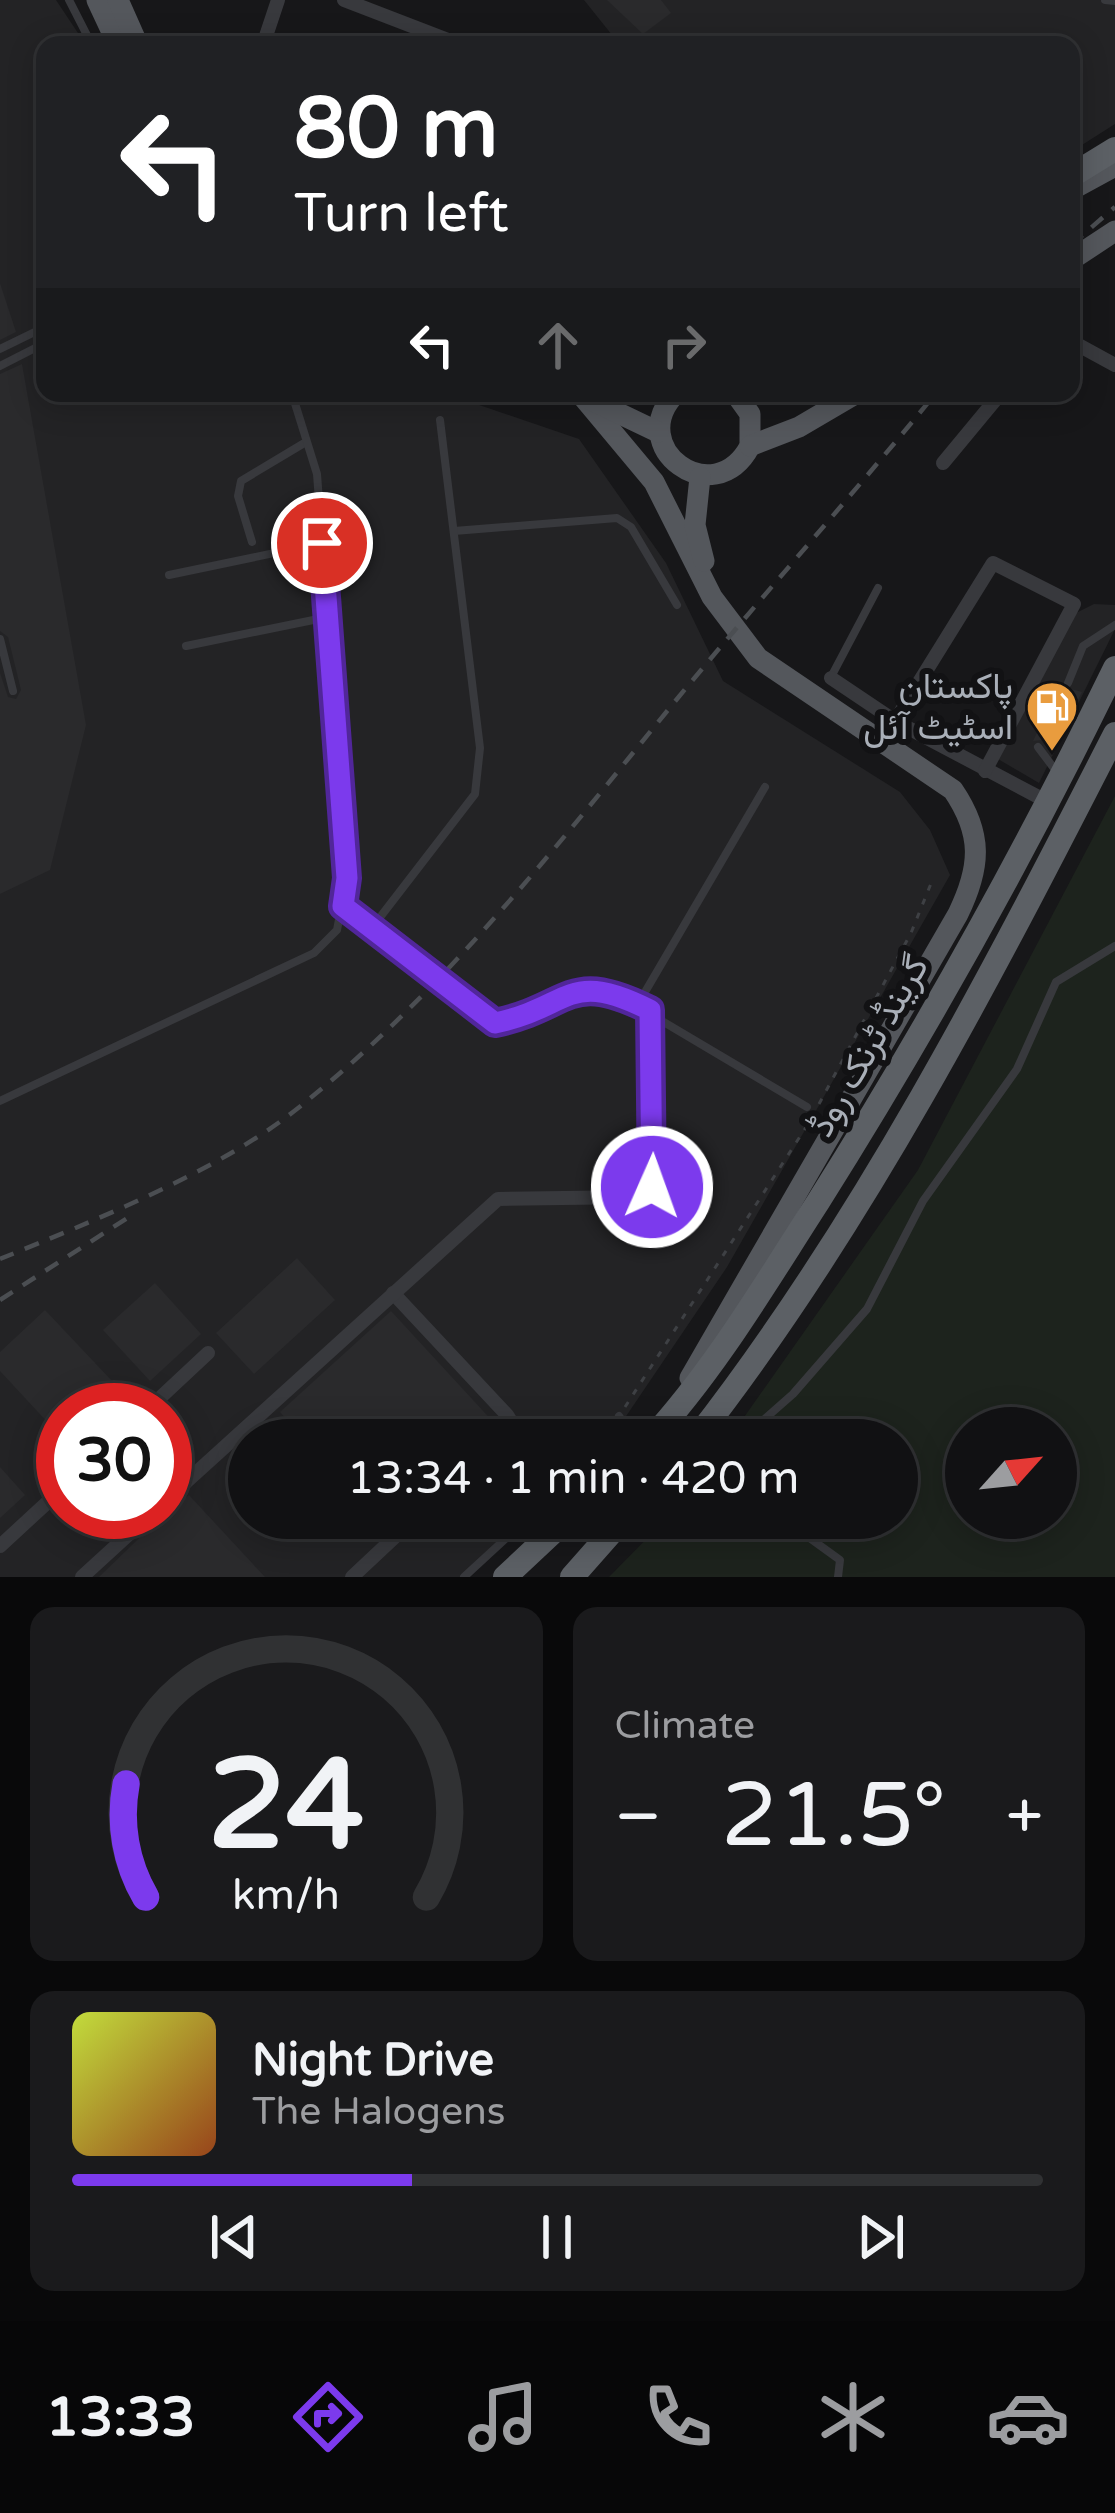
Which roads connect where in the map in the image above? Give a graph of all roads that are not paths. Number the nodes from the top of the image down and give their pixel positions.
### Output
1 (69, 0) edge
2 (98, 0) edge
3 (118, 0) edge
4 (278, 0) edge
5 (344, 0) edge
6 (1105, 0) edge
7 (1115, 1) edge
8 (87, 36) edge
9 (114, 36) edge
10 (134, 36) edge
11 (266, 36) edge
12 (438, 36) edge
13 (1115, 149) edge
14 (1115, 166) edge
15 (1080, 170) edge
16 (1080, 185) edge
17 (1115, 231) edge
18 (1080, 254) edge
19 (36, 331) edge
20 (1080, 346) edge
21 (36, 348) edge
22 (0, 349) edge
23 (1115, 365) edge
24 (0, 366) edge
25 (295, 402) edge
26 (583, 402) edge
27 (592, 402) edge
28 (668, 402) edge
29 (741, 402) edge
30 (841, 402) edge
31 (993, 402) edge
32 (440, 420) dead end
33 (658, 432) junction
34 (306, 442) junction
35 (750, 446) junction
36 (943, 463) dead end
37 (700, 476) junction
38 (454, 531) junction
39 (251, 542) dead end
40 (322, 543) junction
41 (170, 575) dead end
42 (878, 588) dead end
43 (712, 597) junction
44 (677, 605) dead end
45 (328, 617) junction
46 (1115, 625) edge
47 (0, 639) edge
48 (186, 646) dead end
49 (1115, 668) edge
50 (831, 678) joint
51 (1068, 683) dead end
52 (13, 691) dead end
53 (895, 721) junction
54 (1115, 734) edge
55 (1038, 747) dead end
56 (985, 771) junction
57 (1062, 776) junction
58 (765, 787) dead end
59 (1048, 802) junction
60 (343, 906) junction
61 (371, 928) junction
62 (1115, 946) edge
63 (644, 1007) junction
64 (0, 1101) edge
65 (807, 1107) dead end
66 (393, 1293) junction
67 (208, 1353) dead end
68 (176, 1383) edge
69 (619, 1416) road end
70 (509, 1419) edge
71 (621, 1419) edge
72 (664, 1419) edge
73 (667, 1419) edge
74 (711, 1419) edge
75 (765, 1419) edge
76 (192, 1477) edge
77 (36, 1512) edge
78 (124, 1539) edge
79 (393, 1539) edge
80 (505, 1539) edge
81 (546, 1539) edge
82 (605, 1539) edge
83 (811, 1539) edge
84 (0, 1546) edge
85 (82, 1577) edge
86 (352, 1577) edge
87 (464, 1577) edge
88 (505, 1577) edge
89 (572, 1577) edge
90 (838, 1577) edge

1 - 8 lane
2 - 9 main road
3 - 10 main road
4 - 11 street
5 - 12 street
6 - 7 lane
13 - 15 highway
14 - 16 main road
17 - 18 main road
19 - 22 lane
20 - 23 street
21 - 24 lane
25 - 34 lane
26 - 43 main road
27 - 33 main road
28 - 33 main road
29 - 35 main road
30 - 35 main road
31 - 36 street
32 - 38 lane
33 - 37 main road
34 - 39 lane
34 - 40 lane
35 - 37 main road
37 - 43 main road
38 - 44 lane
38 - 61 lane
40 - 41 lane
40 - 45 lane
42 - 50 lane
43 - 72 main road
45 - 48 lane
45 - 60 lane
46 - 51 lane
47 - 52 lane
49 - 57 highway, گرینڈ ٹرنک روڈ
50 - 53 street
53 - 56 street
53 - 56 street
54 - 74 highway, گرینڈ ٹرنک روڈ
55 - 57 lane
56 - 59 street
57 - 59 highway, گرینڈ ٹرنک روڈ
58 - 63 lane
59 - 73 highway, گرینڈ ٹرنک روڈ
60 - 61 lane
60 - 64 lane
61 - 63 lane
62 - 75 lane
63 - 65 lane
63 - 66 street
66 - 70 street
66 - 76 street
67 - 68 street
69 - 71 lane
77 - 84 street
78 - 85 street
79 - 86 street
80 - 87 lane
81 - 88 highway
82 - 89 highway
83 - 90 lane

